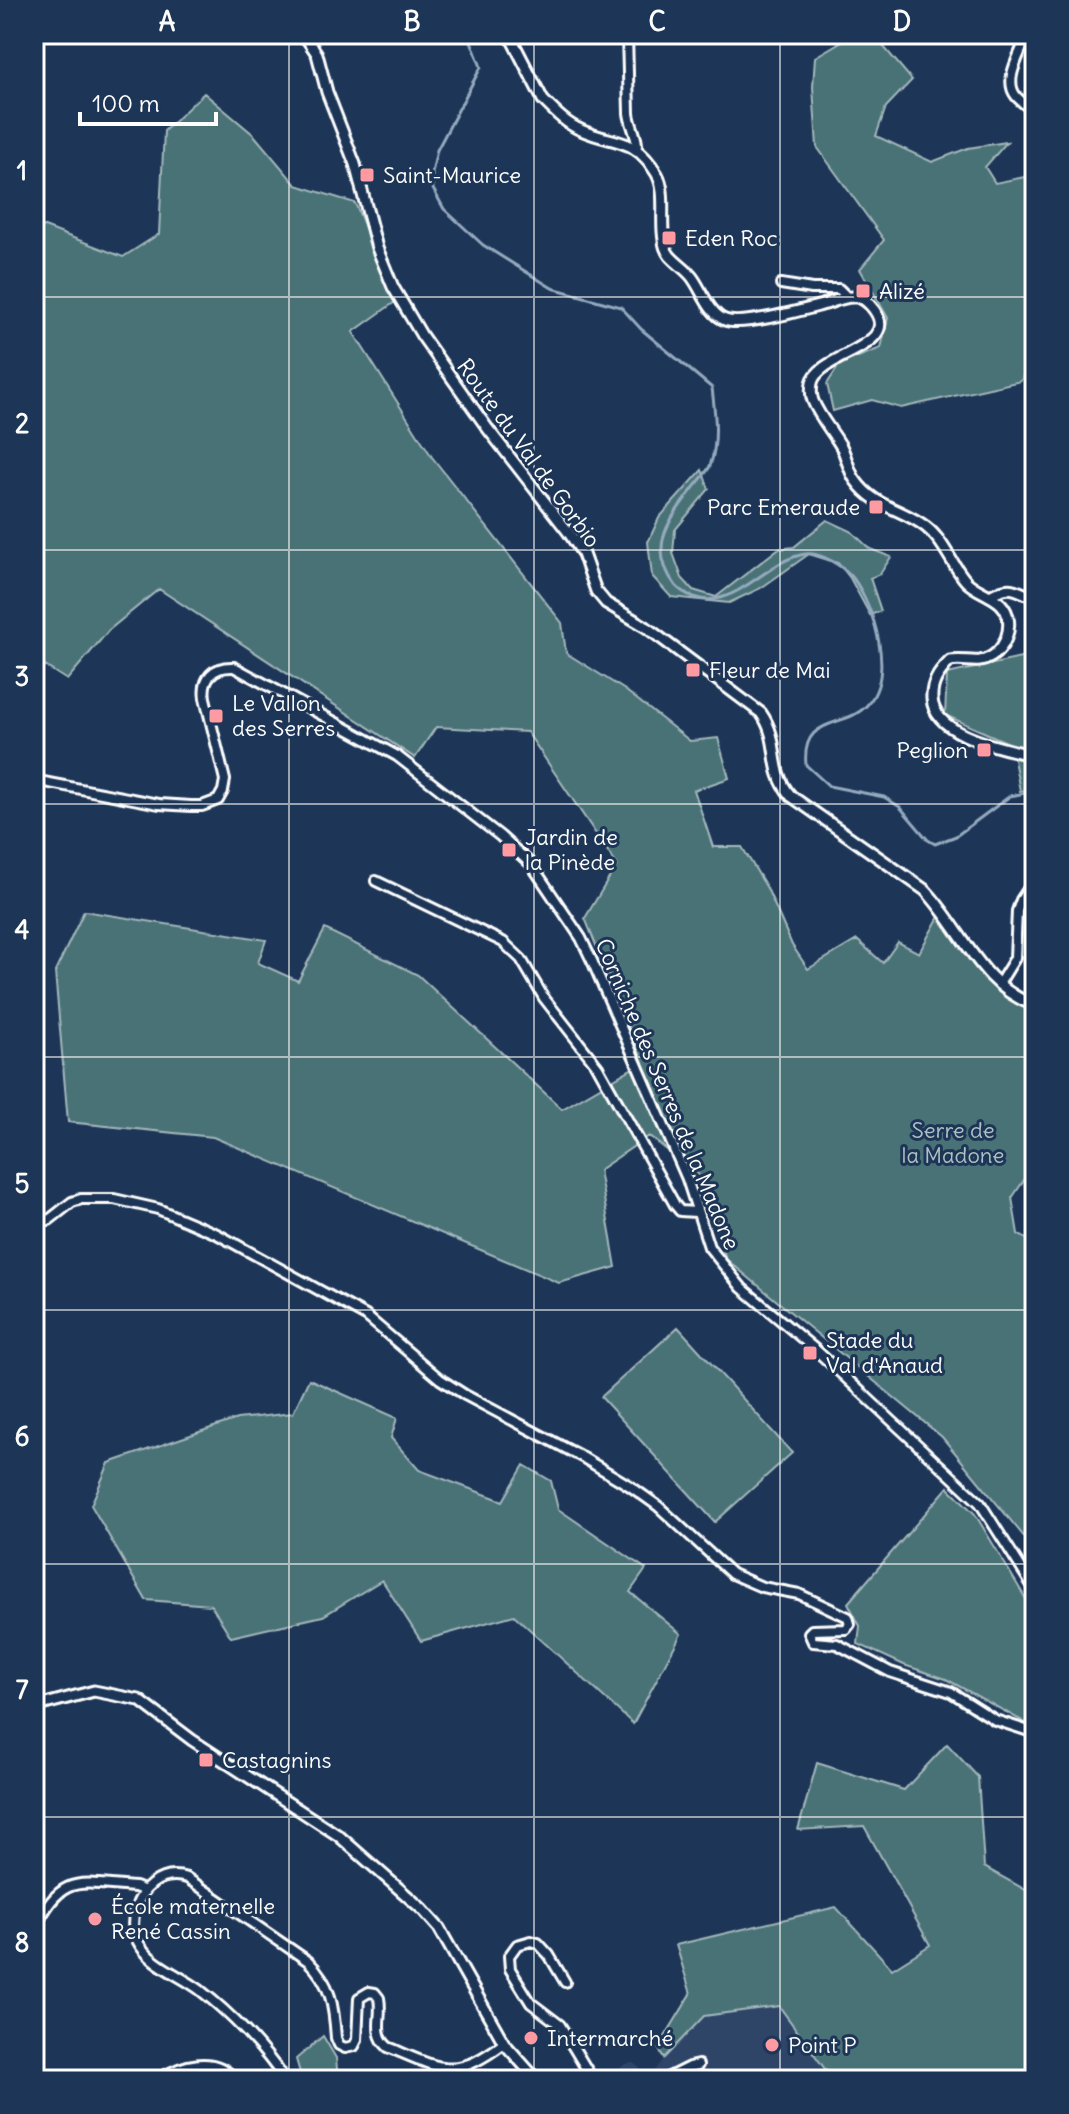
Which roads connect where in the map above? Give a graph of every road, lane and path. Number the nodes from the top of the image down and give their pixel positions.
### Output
1 (298, 34) edge
2 (509, 34) edge
3 (627, 34) edge
4 (1027, 34) edge
5 (1035, 113) edge
6 (636, 150) junction
7 (781, 284) dead end
8 (847, 297) junction
9 (989, 596) junction
10 (1035, 598) edge
11 (1035, 756) edge
12 (34, 780) edge
13 (1035, 879) edge
14 (376, 881) dead end
15 (999, 984) junction
16 (1035, 1005) edge
17 (696, 1212) junction
18 (34, 1221) edge
19 (1035, 1590) edge
20 (34, 1707) edge
21 (1035, 1733) edge
22 (145, 1891) junction
23 (34, 1930) edge
24 (565, 1982) dead end
25 (504, 2043) junction
26 (698, 2065) dead end
27 (158, 2080) edge
28 (235, 2080) edge
29 (285, 2080) edge
30 (537, 2080) edge
31 (593, 2080) edge
32 (663, 2080) edge

1 - 15 street, Route du Val de Gorbio
2 - 6 street
3 - 6 street
4 - 5 street
6 - 8 street
7 - 8 street
8 - 9 street
9 - 10 street
9 - 11 street
12 - 17 street, Corniche des Serres de la Madone
13 - 15 street
14 - 17 street
15 - 16 street, Route du Val de Gorbio
17 - 19 street, Corniche des Serres de la Madone
18 - 21 street
20 - 25 street
22 - 23 street
22 - 25 street
22 - 29 street
24 - 31 street
25 - 30 street
26 - 32 street
27 - 28 street

